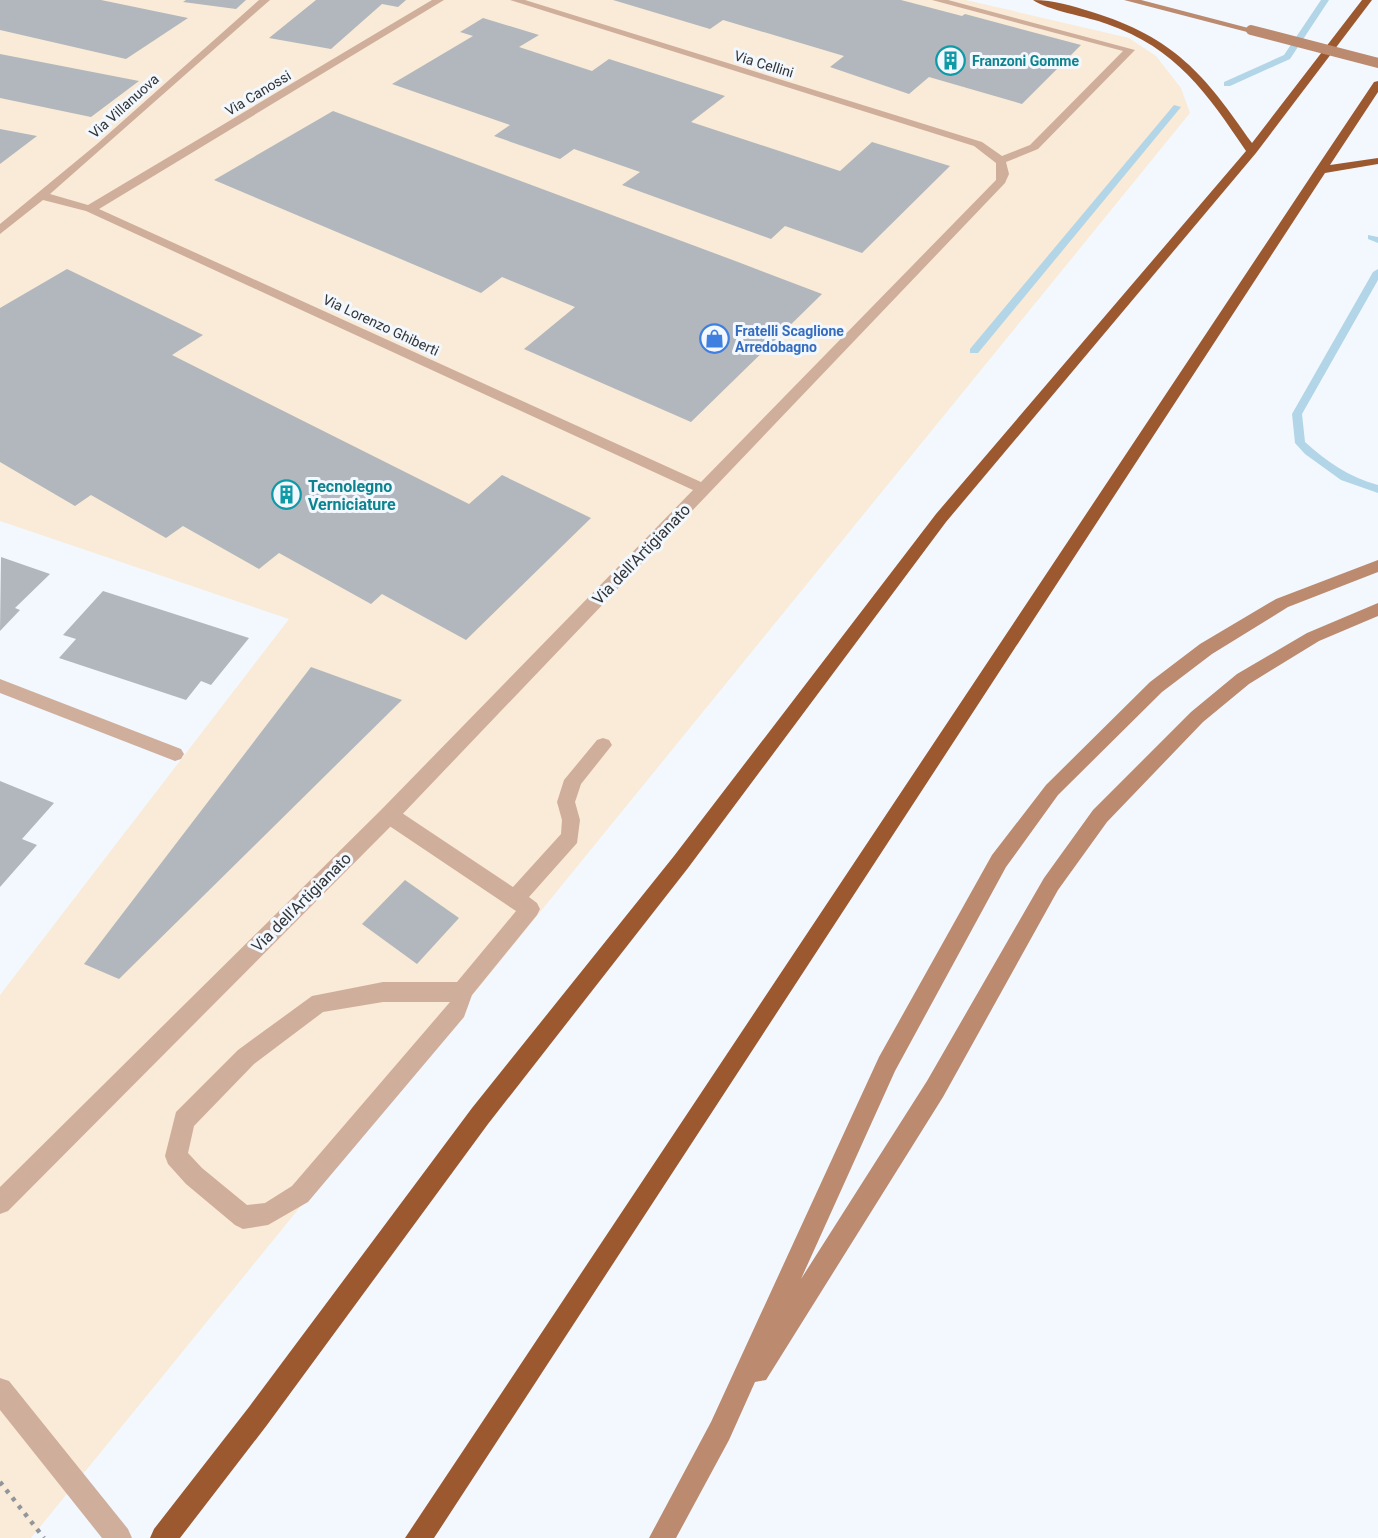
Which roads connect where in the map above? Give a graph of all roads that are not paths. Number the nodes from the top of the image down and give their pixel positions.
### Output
1 (265, 0) edge
2 (439, 0) edge
3 (515, 0) edge
4 (937, 0) edge
5 (1038, 0) edge
6 (1129, 0) edge
7 (1367, 0) edge
8 (1378, 63) edge
9 (1378, 84) edge
10 (1252, 151) junction
11 (1001, 160) junction
12 (1378, 161) edge
13 (1321, 170) junction
14 (43, 196) junction
15 (90, 209) junction
16 (0, 230) edge
17 (703, 489) junction
18 (1378, 566) edge
19 (1378, 609) edge
20 (0, 686) edge
21 (603, 745) dead end
22 (175, 754) dead end
23 (389, 815) junction
24 (515, 899) junction
25 (462, 992) junction
26 (0, 1203) edge
27 (0, 1390) edge
28 (720, 1431) junction
29 (119, 1538) edge
30 (163, 1538) edge
31 (418, 1538) edge
32 (662, 1538) edge

1 - 14 street, Via Villanuova
2 - 15 street, Via Canossi
3 - 11 street, Via Cellini
4 - 11 street
5 - 10 highway
6 - 8 street, bridge
7 - 10 highway
9 - 13 highway
10 - 30 highway
11 - 17 street, Via dell'Artigianato
12 - 13 highway
13 - 31 highway
14 - 15 street, Via Lorenzo Ghiberti
14 - 16 street, Via Villanuova
15 - 17 street, Via Lorenzo Ghiberti
17 - 23 street, Via dell'Artigianato
18 - 28 street
19 - 28 street
20 - 22 street
21 - 24 street
23 - 24 street
23 - 26 street, Via dell'Artigianato
24 - 25 street
25 - 25 street
27 - 29 street
28 - 32 street

